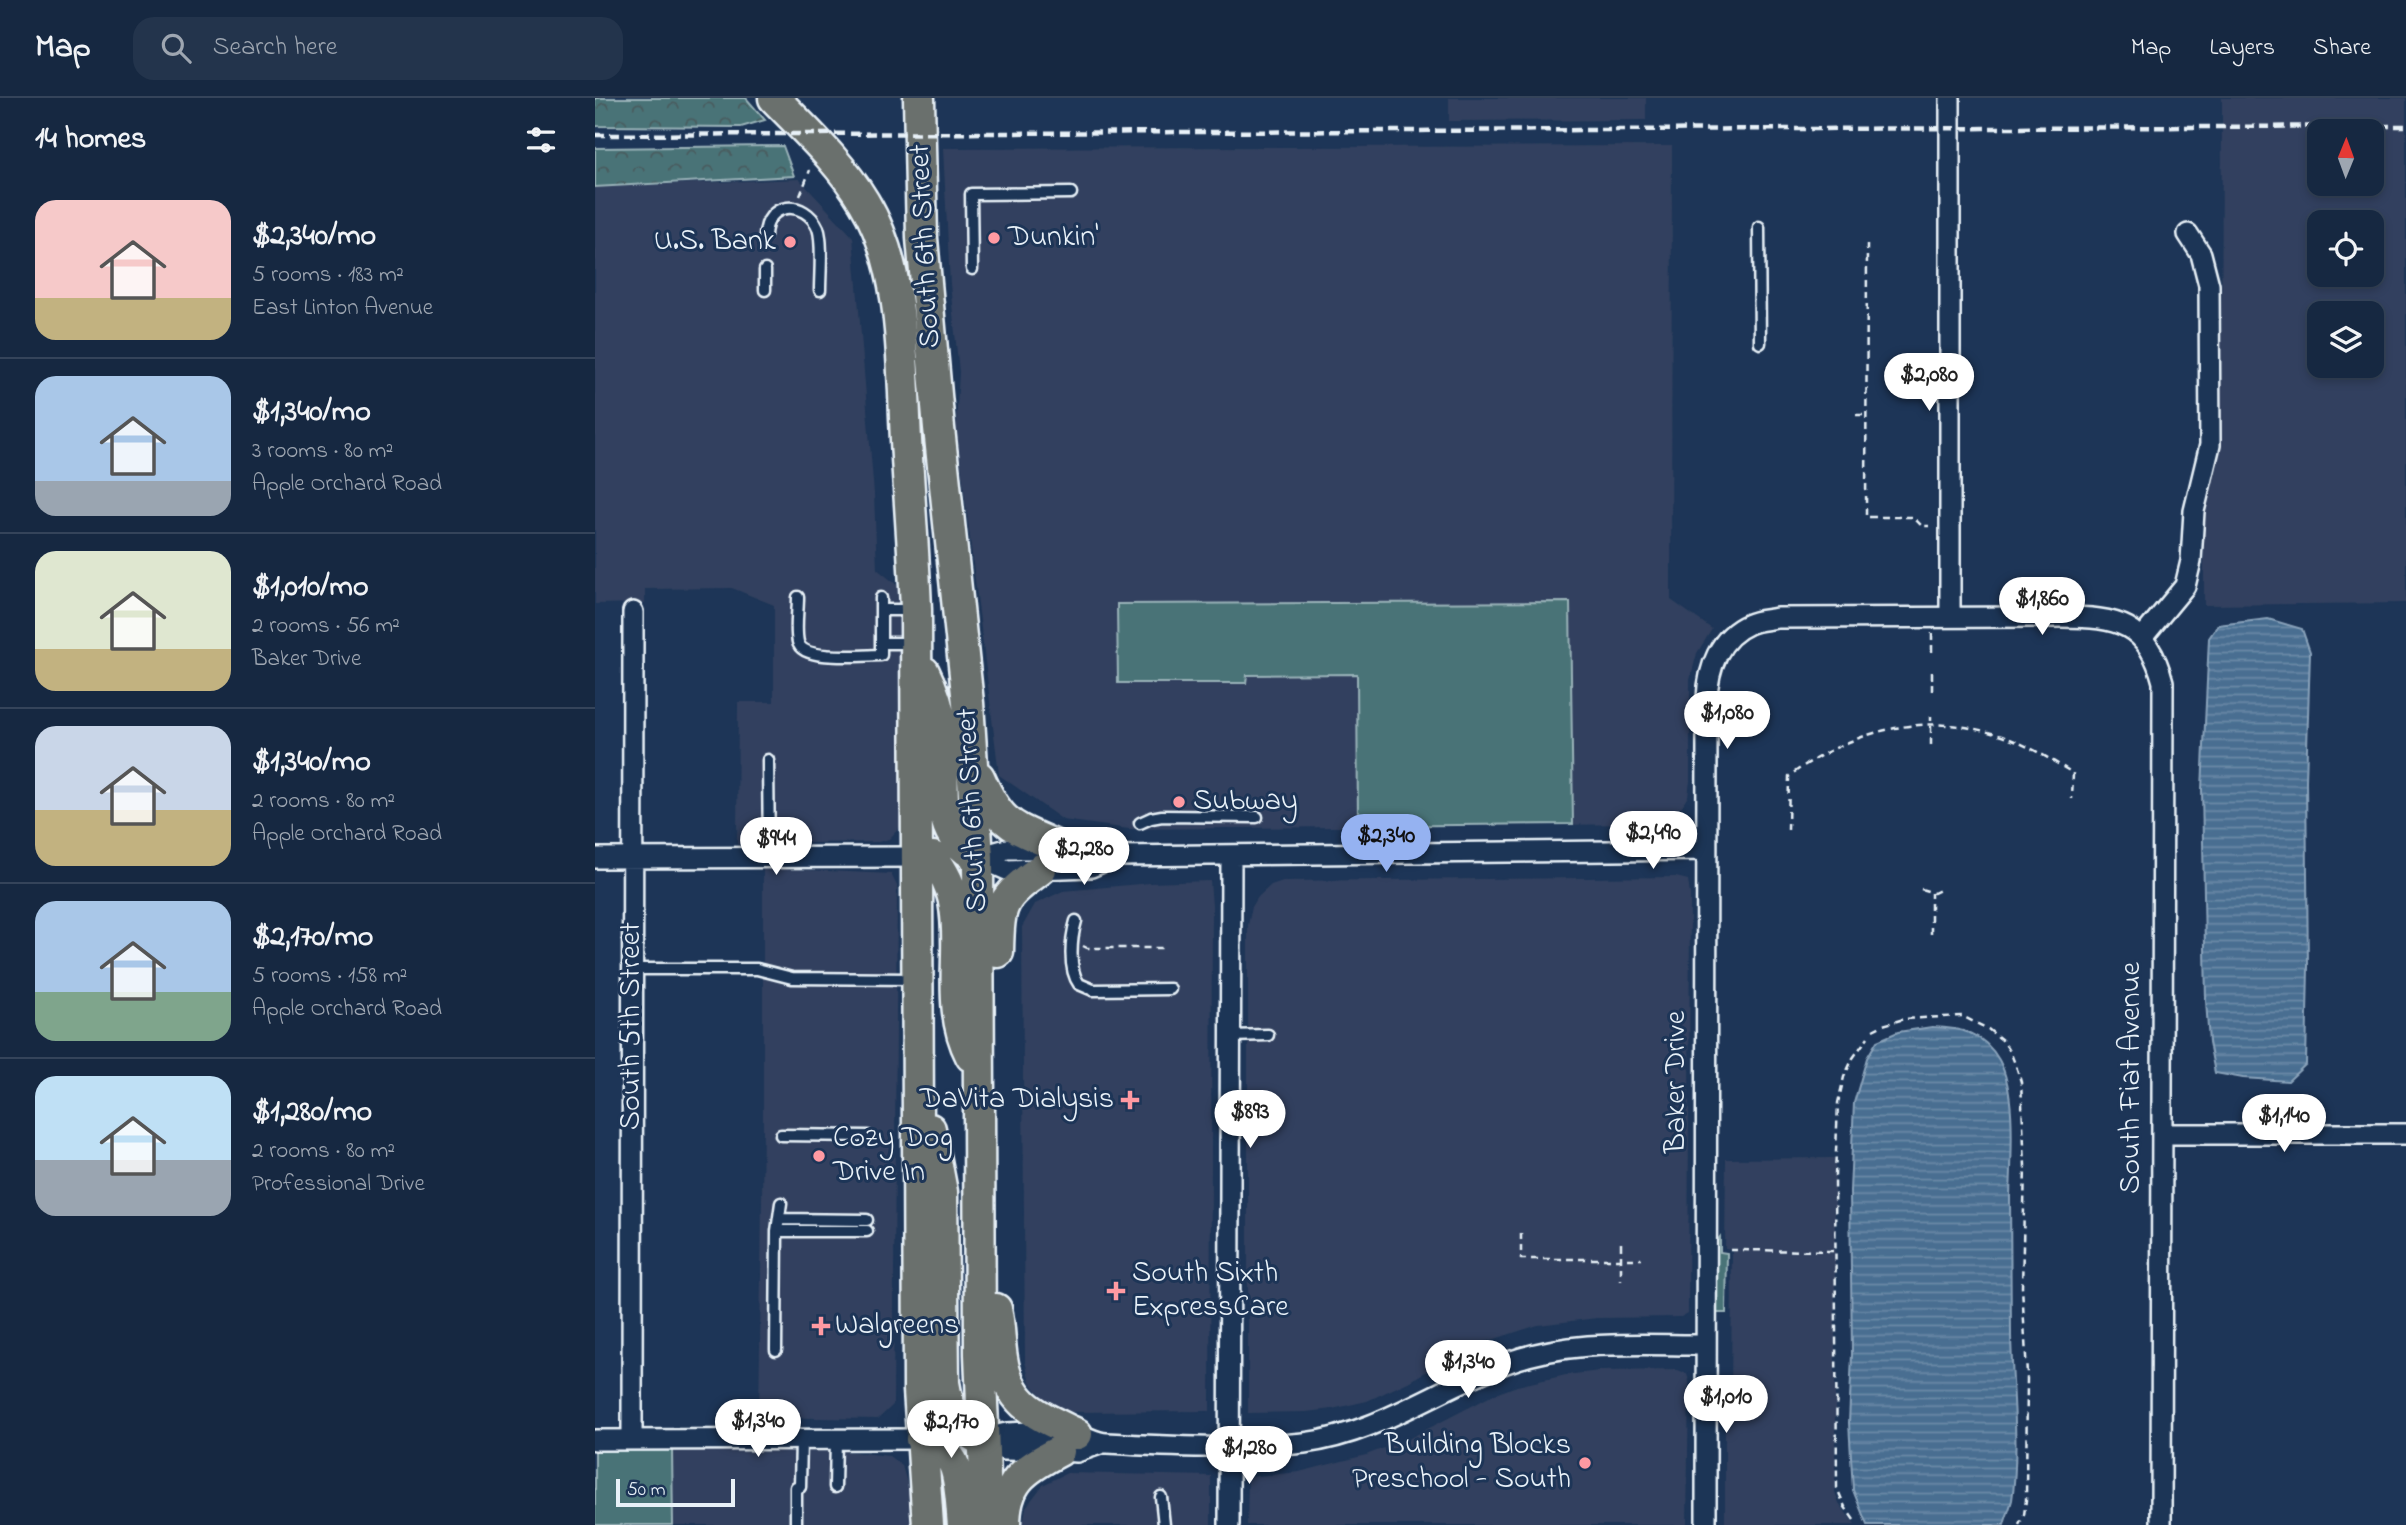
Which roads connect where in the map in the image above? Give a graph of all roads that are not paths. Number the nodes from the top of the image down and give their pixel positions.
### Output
1 (774, 98) edge
2 (919, 98) edge
3 (1950, 98) edge
4 (1072, 193) dead end
5 (1759, 227) dead end
6 (2187, 234) dead end
7 (765, 236) dead end
8 (972, 269) dead end
9 (765, 270) dead end
10 (765, 290) dead end
11 (820, 290) dead end
12 (1760, 343) dead end
13 (798, 597) dead end
14 (881, 598) dead end
15 (881, 610) junction
16 (916, 610) junction
17 (633, 612) dead end
18 (1950, 617) junction
19 (2141, 638) junction
20 (881, 643) junction
21 (916, 649) junction
22 (768, 760) dead end
23 (974, 767) junction
24 (1257, 817) dead end
25 (1140, 823) dead end
26 (1706, 850) junction
27 (1231, 855) junction
28 (1116, 856) junction
29 (769, 857) junction
30 (595, 858) edge
31 (634, 858) junction
32 (925, 858) junction
33 (978, 858) junction
34 (1052, 859) junction
35 (1076, 921) dead end
36 (631, 969) junction
37 (917, 979) junction
38 (1170, 989) dead end
39 (1268, 1035) dead end
40 (1230, 1036) junction
41 (917, 1063) junction
42 (979, 1072) junction
43 (2162, 1134) junction
44 (2406, 1134) edge
45 (781, 1135) dead end
46 (868, 1136) dead end
47 (979, 1153) junction
48 (781, 1203) dead end
49 (779, 1219) junction
50 (777, 1231) junction
51 (979, 1246) junction
52 (1706, 1345) junction
53 (776, 1350) dead end
54 (801, 1439) junction
55 (836, 1439) junction
56 (922, 1439) junction
57 (595, 1440) edge
58 (632, 1440) junction
59 (982, 1441) junction
60 (1080, 1443) junction
61 (1230, 1446) junction
62 (835, 1487) dead end
63 (1161, 1497) dead end
64 (796, 1525) edge
65 (928, 1525) edge
66 (963, 1525) edge
67 (987, 1525) edge
68 (1005, 1525) edge
69 (1164, 1525) edge
70 (1229, 1525) edge
71 (1706, 1525) edge
72 (2161, 1525) edge

1 - 16 main road, South 6th Street
2 - 23 main road, South 6th Street
3 - 18 street
4 - 8 lane
5 - 12 lane
6 - 19 street
7 - 11 lane
9 - 10 lane
13 - 20 lane
14 - 15 lane
15 - 16 lane
15 - 20 lane
16 - 21 main road, South 6th Street
17 - 31 street, South 5th Street
18 - 19 street
18 - 26 street, Baker Drive
19 - 43 street, South Fiat Avenue
20 - 21 lane
21 - 32 main road, South 6th Street
21 - 33 main road
22 - 29 lane
23 - 33 main road, South 6th Street
23 - 34 main road
24 - 25 lane
26 - 27 street
26 - 52 street, Baker Drive
27 - 28 street
27 - 40 street
28 - 34 street
28 - 34 street
29 - 31 street
29 - 32 street
30 - 31 street
31 - 36 street, South 5th Street
32 - 33 street
32 - 37 main road, South 6th Street
32 - 42 main road
33 - 34 street
33 - 34 street
33 - 42 main road, South 6th Street
34 - 47 main road
35 - 38 lane
36 - 37 lane
36 - 58 street, South 5th Street
37 - 41 main road, South 6th Street
39 - 40 lane
40 - 61 street
41 - 56 main road, South 6th Street
41 - 59 main road
42 - 47 main road, South 6th Street
43 - 44 street
43 - 72 street, South Fiat Avenue
45 - 46 lane
47 - 51 main road, South 6th Street
48 - 49 lane
49 - 50 lane
49 - 50 lane
50 - 53 lane
51 - 59 main road, South 6th Street
51 - 60 main road
52 - 61 street
52 - 71 street, Baker Drive
54 - 55 street
54 - 58 street
54 - 64 lane
55 - 56 street
55 - 62 lane
56 - 59 street
56 - 65 main road, South 6th Street
56 - 66 main road
57 - 58 street
59 - 60 street
59 - 67 main road, South 6th Street
60 - 61 street
60 - 68 main road
61 - 70 street
63 - 69 lane

